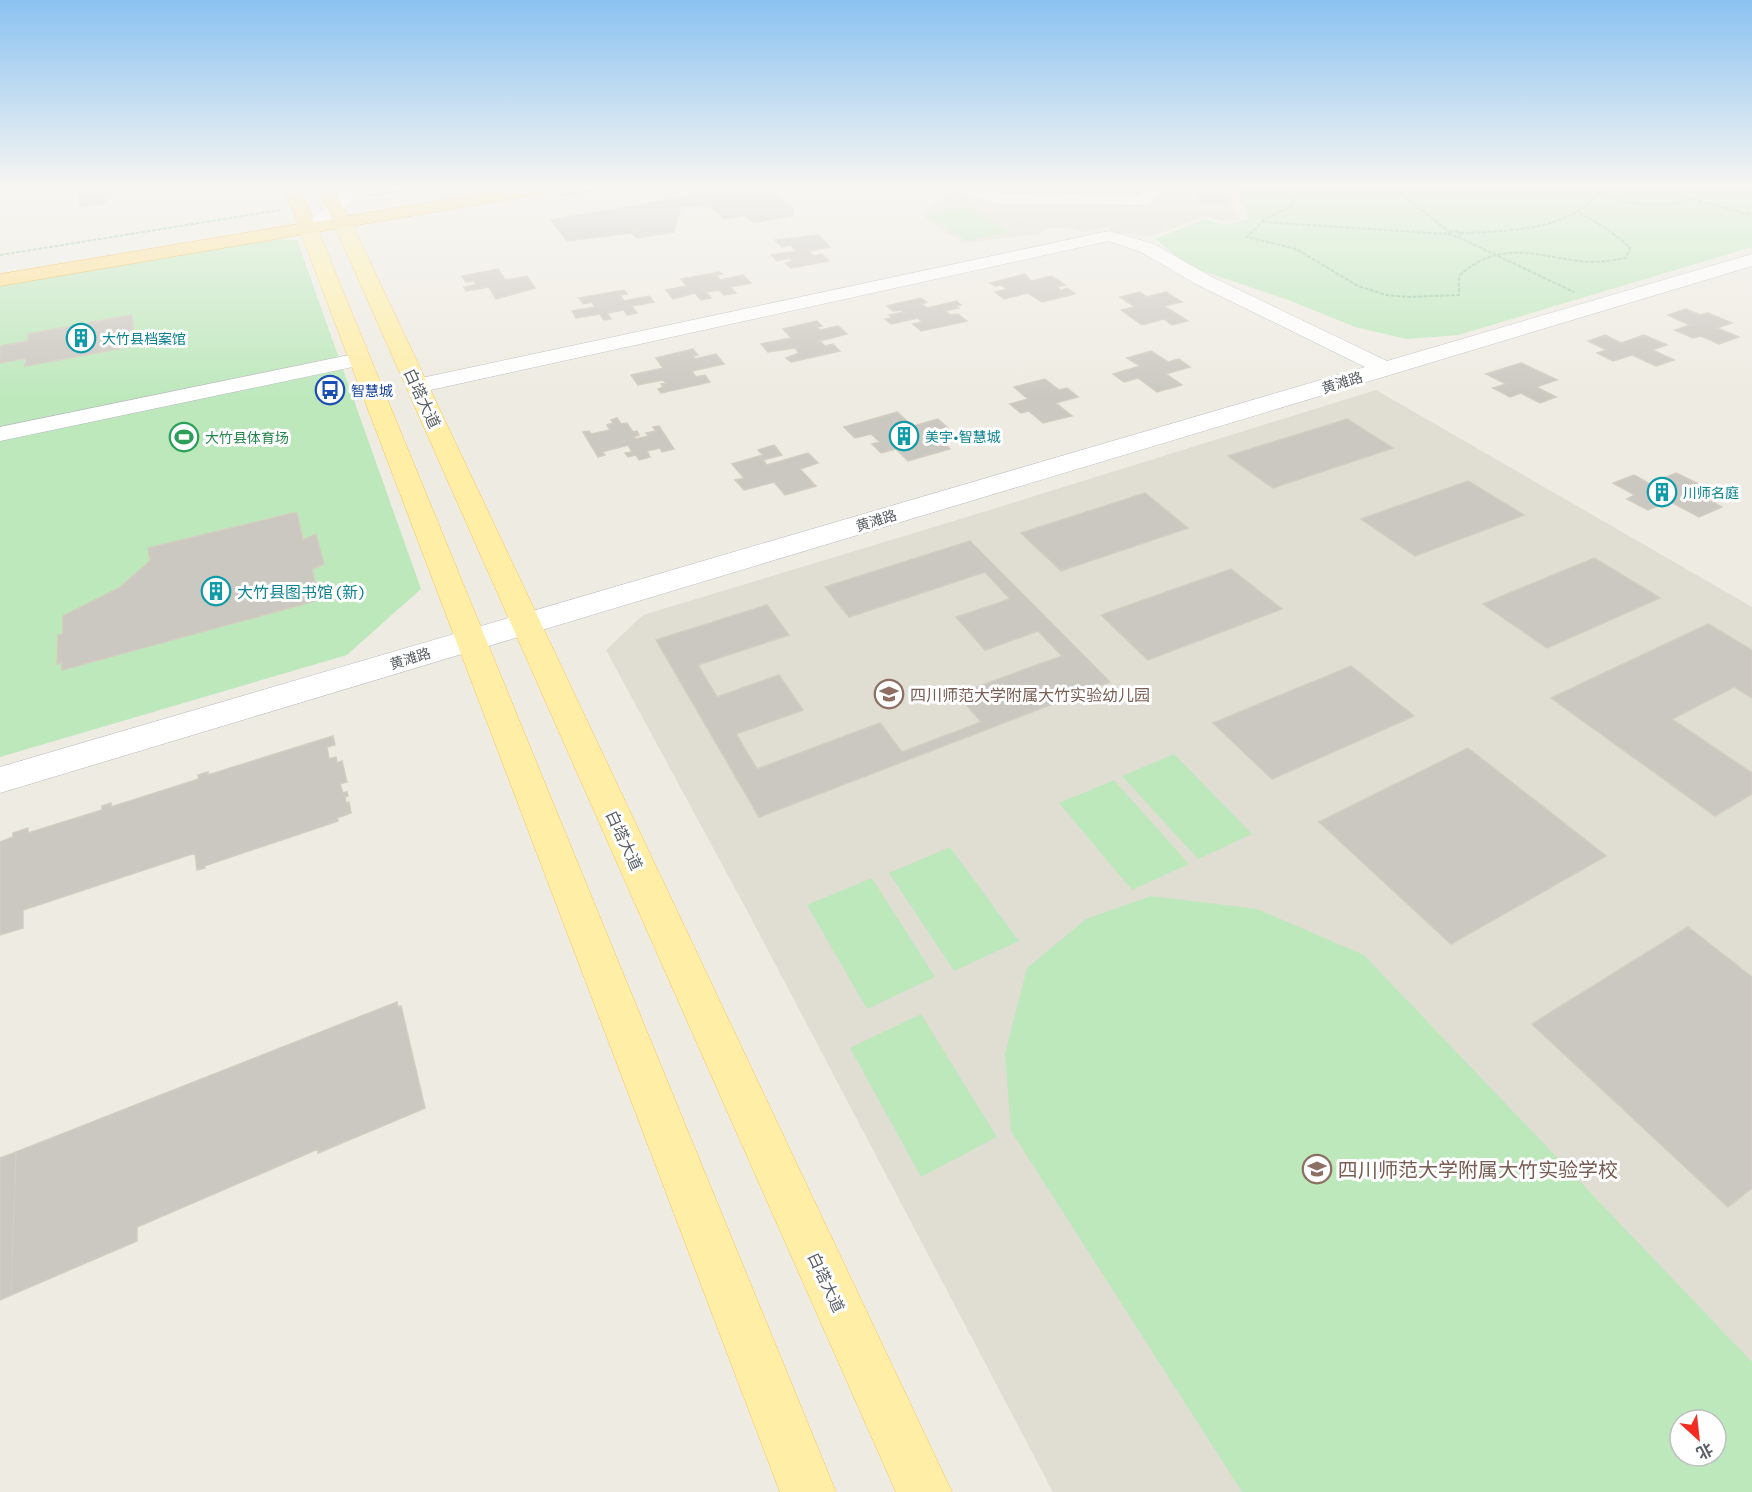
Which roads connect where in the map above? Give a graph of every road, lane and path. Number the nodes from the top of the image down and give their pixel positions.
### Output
1 (52, 258) edge
2 (104, 258) edge
3 (319, 258) edge
4 (365, 258) edge
5 (1009, 258) edge
6 (1165, 258) edge
7 (1310, 258) edge
8 (1487, 258) edge
9 (1500, 258) edge
10 (1565, 258) edge
11 (1626, 258) edge
12 (0, 266) edge
13 (1748, 271) edge
14 (0, 279) edge
15 (1603, 305) junction
16 (359, 359) junction
17 (1385, 369) junction
18 (417, 386) junction
19 (0, 434) edge
20 (526, 624) junction
21 (471, 640) junction
22 (0, 780) edge
23 (808, 1492) edge
24 (924, 1492) edge

1 - 12 highway
2 - 14 highway
3 - 16 main road
4 - 18 main road, 白塔大道
5 - 18 street
6 - 17 street
7 - 8 path
9 - 15 path
10 - 11 path
13 - 15 street, 黄滩路
15 - 17 street, 黄滩路
16 - 19 street
16 - 21 main road
17 - 20 street, 黄滩路
18 - 20 main road, 白塔大道
20 - 21 street, 黄滩路
20 - 24 main road, 白塔大道
21 - 22 street, 黄滩路
21 - 23 main road

